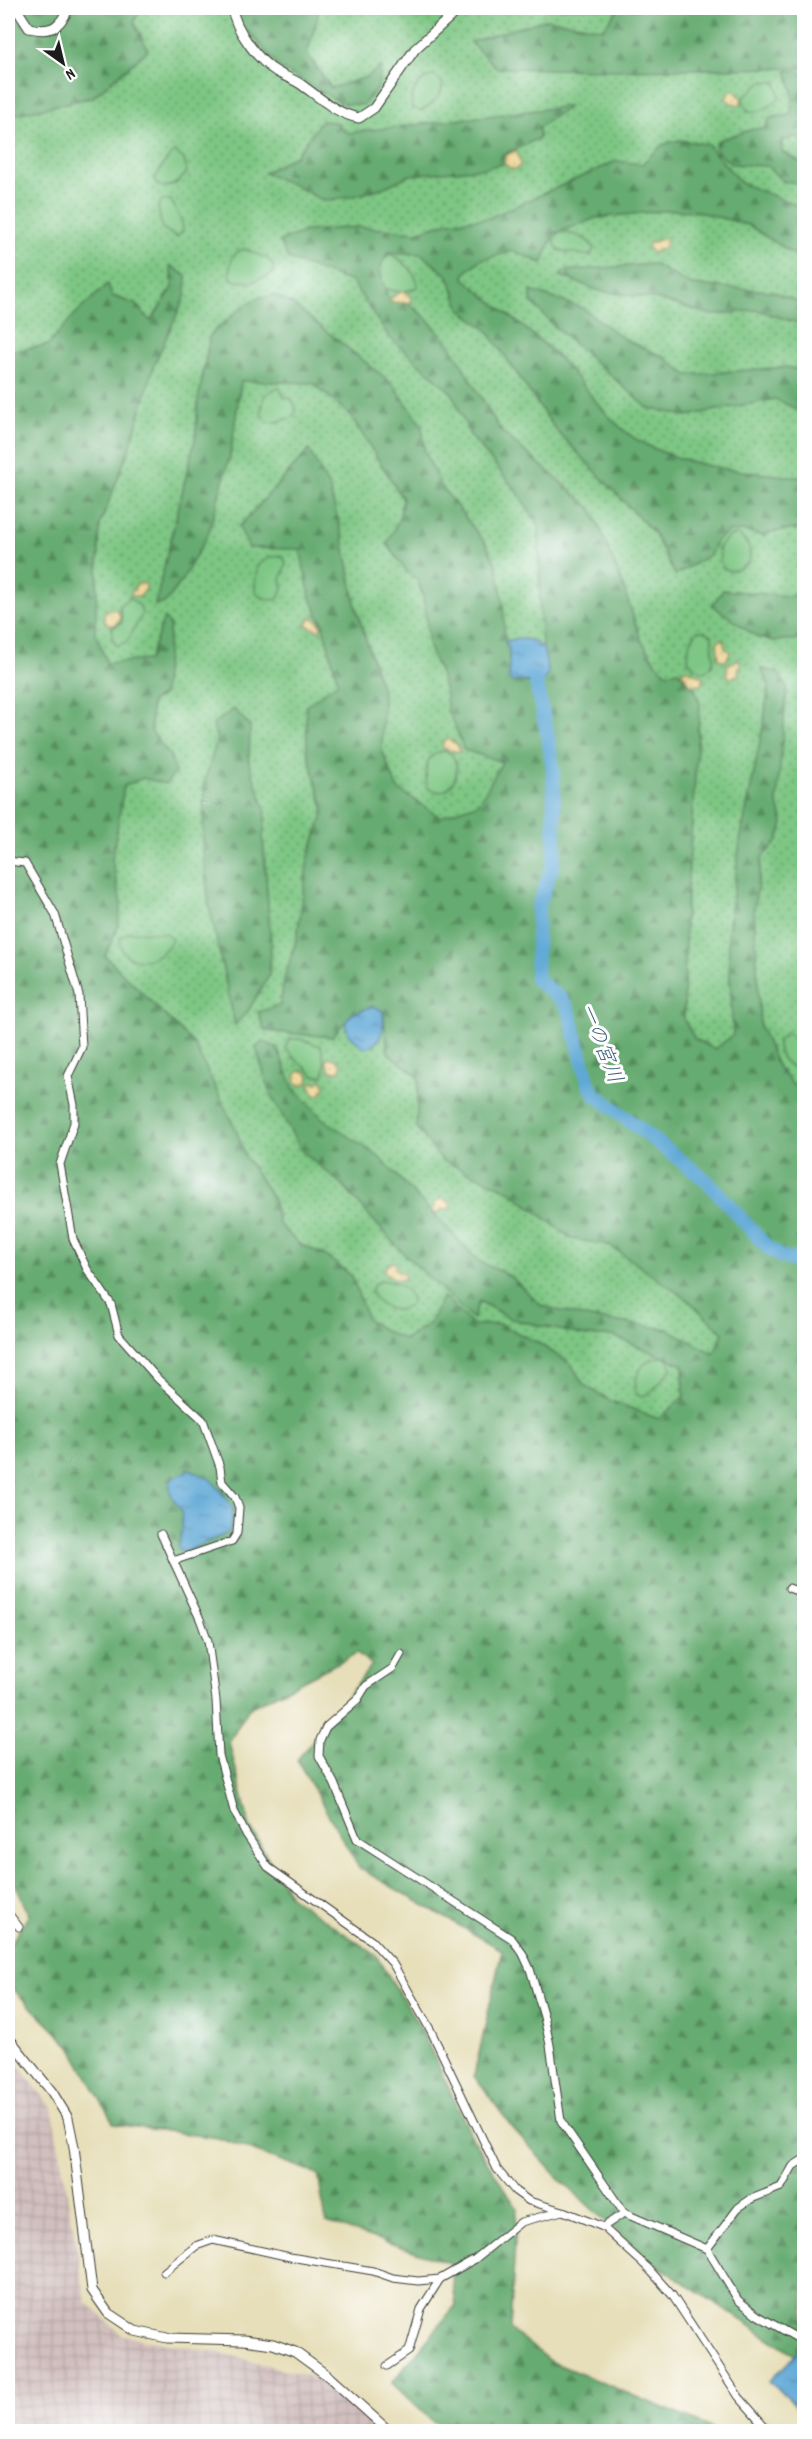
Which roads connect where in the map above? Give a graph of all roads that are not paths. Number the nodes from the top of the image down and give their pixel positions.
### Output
1 (16, 8) edge
2 (69, 8) edge
3 (232, 8) edge
4 (460, 8) edge
5 (8, 861) edge
6 (161, 1534) dead end
7 (173, 1561) junction
8 (789, 1588) dead end
9 (804, 1594) edge
10 (401, 1654) dead end
11 (8, 1912) edge
12 (19, 1926) dead end
13 (8, 2037) edge
14 (804, 2159) edge
15 (563, 2211) junction
16 (624, 2213) junction
17 (603, 2227) junction
18 (707, 2249) junction
19 (164, 2272) dead end
20 (440, 2279) junction
21 (804, 2342) edge
22 (387, 2366) dead end
23 (390, 2432) edge
24 (770, 2432) edge

1 - 2 street
3 - 4 street
5 - 7 street
6 - 7 street
7 - 15 street
8 - 9 street
10 - 16 street
11 - 12 street
13 - 23 street
14 - 18 street
15 - 17 street
15 - 20 street
16 - 17 street
16 - 18 street
17 - 24 street
18 - 21 street
19 - 20 street
20 - 22 street

